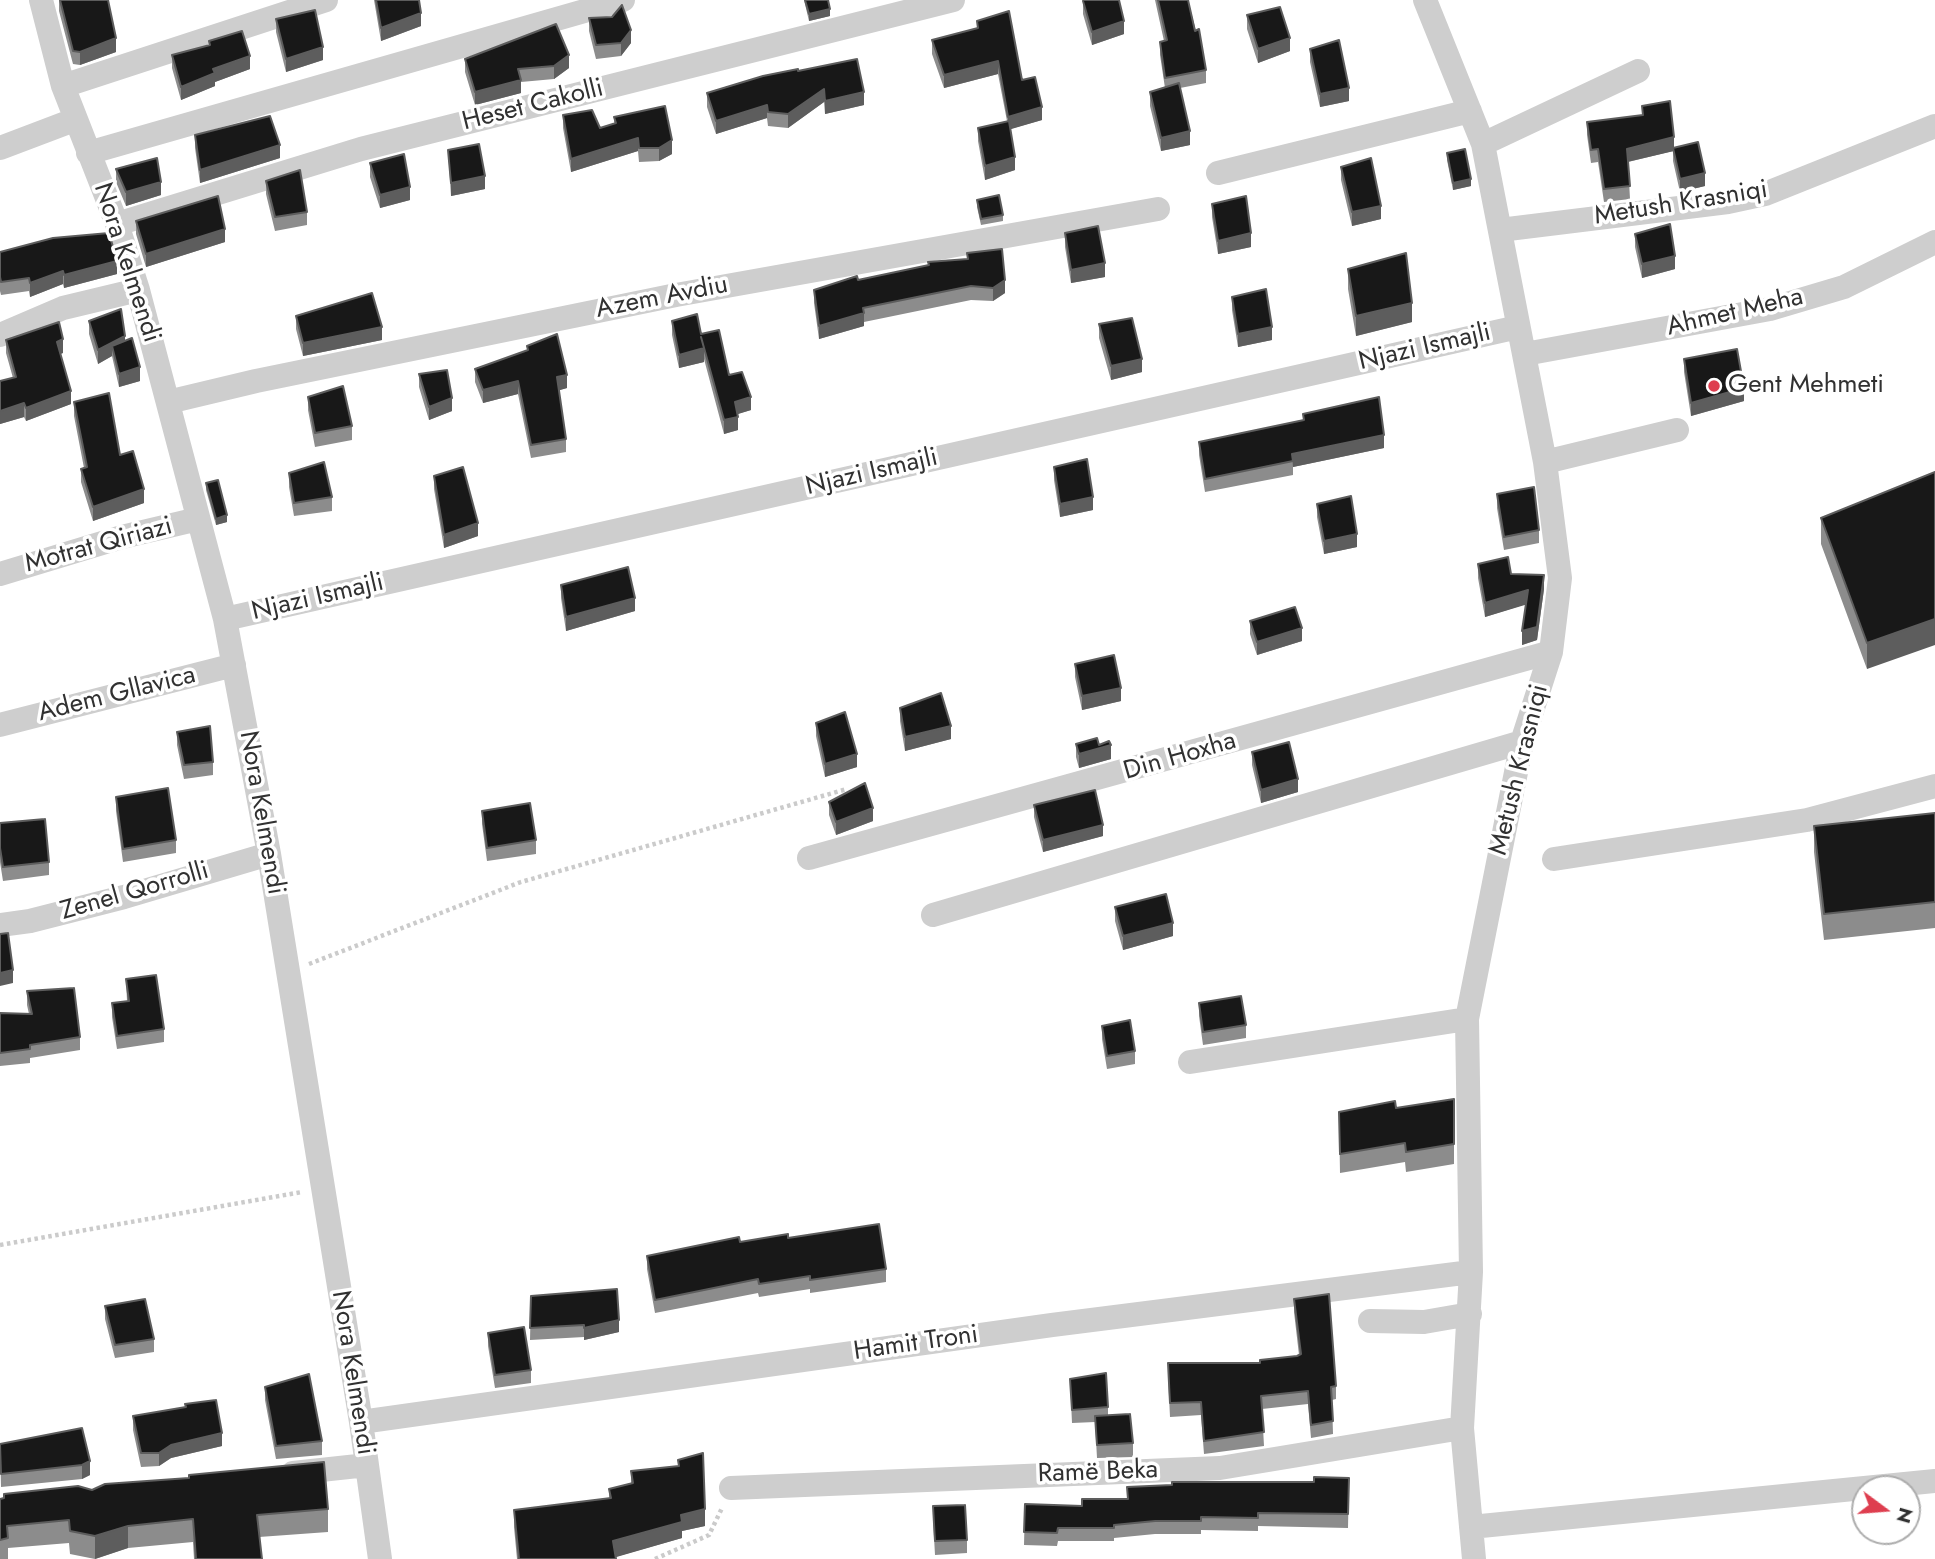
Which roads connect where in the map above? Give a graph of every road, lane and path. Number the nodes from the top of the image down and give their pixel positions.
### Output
1 (41, 0) edge
2 (326, 0) edge
3 (622, 0) edge
4 (953, 0) edge
5 (1425, 0) edge
6 (1638, 71) dead end
7 (63, 86) junction
8 (1470, 111) junction
9 (74, 120) junction
10 (1935, 126) edge
11 (1483, 144) junction
12 (0, 148) edge
13 (88, 153) junction
14 (1218, 173) dead end
15 (1158, 209) dead end
16 (117, 224) junction
17 (1500, 230) junction
18 (1935, 242) edge
19 (138, 290) junction
20 (1518, 327) junction
21 (0, 335) edge
22 (1525, 354) junction
23 (168, 402) junction
24 (1677, 430) dead end
25 (1545, 462) junction
26 (198, 519) junction
27 (0, 574) edge
28 (225, 619) junction
29 (1551, 652) junction
30 (234, 665) junction
31 (0, 725) edge
32 (1522, 742) junction
33 (1935, 786) edge
34 (847, 789) edge
35 (269, 854) junction
36 (809, 858) dead end
37 (1555, 859) dead end
38 (933, 915) dead end
39 (0, 925) edge
40 (288, 972) junction
41 (1466, 1019) junction
42 (1190, 1062) dead end
43 (323, 1188) junction
44 (0, 1245) edge
45 (1471, 1272) junction
46 (1470, 1314) junction
47 (1370, 1321) dead end
48 (361, 1422) junction
49 (1462, 1428) junction
50 (367, 1465) junction
51 (272, 1475) edge
52 (1935, 1481) edge
53 (731, 1488) joint
54 (1471, 1527) junction
55 (380, 1559) edge
56 (655, 1559) edge
57 (1474, 1559) edge

1 - 7 street, Nora Kelmendi
2 - 7 street
3 - 13 street
4 - 16 street, Heset Cakolli
5 - 8 street, Metush Krasniqi
6 - 11 street
7 - 9 street, Nora Kelmendi
8 - 11 street, Metush Krasniqi
8 - 14 street
9 - 12 street
9 - 13 street, Nora Kelmendi
10 - 17 street, Metush Krasniqi
11 - 17 street, Metush Krasniqi
13 - 16 street, Nora Kelmendi
15 - 23 street, Azem Avdiu
16 - 19 street, Nora Kelmendi
17 - 20 street, Metush Krasniqi
18 - 22 street, Ahmet Meha
19 - 21 street
19 - 23 street, Nora Kelmendi
20 - 22 street, Metush Krasniqi
20 - 28 street, Njazi Ismajli
22 - 25 street, Metush Krasniqi
23 - 26 street, Nora Kelmendi
24 - 25 street
25 - 29 street, Metush Krasniqi
26 - 27 street, Motrat Qiriazi
26 - 28 street, Nora Kelmendi
28 - 30 street, Nora Kelmendi
29 - 32 street, Metush Krasniqi
29 - 36 street, Din Hoxha
30 - 31 street, Adem Gllavica
30 - 35 street, Nora Kelmendi
32 - 38 street
32 - 41 street, Metush Krasniqi
33 - 37 street
34 - 40 path
35 - 39 street, Zenel Qorrolli
35 - 40 street, Nora Kelmendi
40 - 43 street, Nora Kelmendi
41 - 42 street
41 - 45 street, Metush Krasniqi
43 - 44 path
43 - 48 street, Nora Kelmendi
45 - 46 street, Metush Krasniqi
45 - 48 street, Hamit Troni
46 - 47 street
46 - 49 street, Metush Krasniqi
48 - 50 street, Nora Kelmendi
49 - 53 street, Ramë Beka
49 - 54 street, Metush Krasniqi
50 - 51 street
50 - 55 street, Nora Kelmendi
52 - 54 street
53 - 56 path
54 - 57 street, Metush Krasniqi

